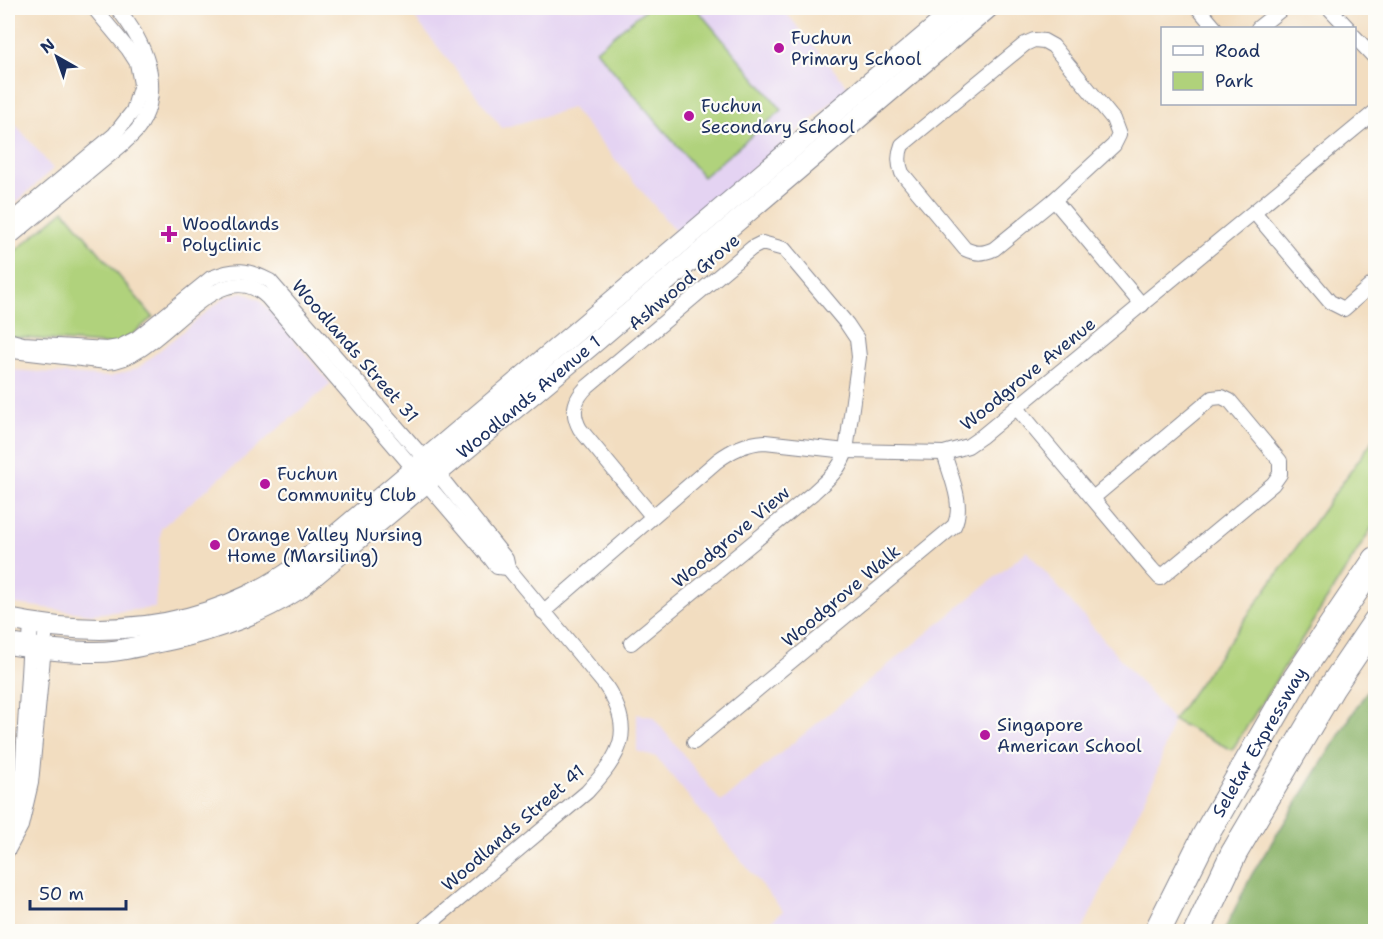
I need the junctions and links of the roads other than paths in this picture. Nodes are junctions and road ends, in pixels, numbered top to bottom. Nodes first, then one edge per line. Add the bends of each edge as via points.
1 (94, 8) edge
2 (117, 8) edge
3 (958, 8) edge
4 (988, 8) edge
5 (1198, 8) edge
6 (1284, 8) edge
7 (1329, 8) edge
8 (1214, 27) edge
9 (1259, 27) edge
10 (1347, 27) edge
11 (1356, 38) edge
12 (1376, 59) edge
13 (1376, 111) edge
14 (1054, 200) junction
15 (1254, 212) junction
16 (8, 224) edge
17 (8, 239) edge
18 (1376, 281) edge
19 (1142, 305) junction
20 (8, 340) edge
21 (8, 349) edge
22 (1017, 408) junction
23 (846, 451) junction
24 (944, 453) junction
25 (426, 472) junction
26 (1093, 498) junction
27 (652, 516) junction
28 (1376, 560) edge
29 (543, 612) junction
30 (8, 619) edge
31 (1376, 622) edge
32 (39, 625) junction
33 (631, 643) dead end
34 (8, 644) edge
35 (38, 648) junction
36 (694, 742) dead end
37 (8, 829) edge
38 (8, 850) edge
39 (420, 932) edge
40 (1157, 932) edge
41 (1197, 932) edge

1 - 16 street via 137,63 141,84 133,111 114,135
2 - 17 street via 142,44 151,75 152,92 140,128
3 - 25 main road, Woodlands Avenue 1
4 - 25 main road, Woodlands Avenue 1
5 - 8 street
6 - 9 street
7 - 10 street
11 - 12 street
13 - 15 street, Woodgrove Avenue
14 - 14 street via 994,249 974,253 965,249 902,173 898,164 902,145 1025,44 1044,40 1113,119 1119,135 1114,145
14 - 19 street
15 - 18 street via 1330,302 1344,309
15 - 19 street, Woodgrove Avenue
19 - 22 street, Woodgrove Avenue
20 - 25 street, Woodlands Street 31 via 23,344 119,347 211,278 246,271 277,288
21 - 25 street, Woodlands Street 31 via 107,362 122,360 216,291 244,284 267,297
22 - 24 street, Woodgrove Avenue via 968,446
22 - 26 street
23 - 24 street, Woodgrove Avenue
23 - 27 street, Woodgrove Avenue via 753,443 726,454
23 - 27 street, Ashwood Grove via 859,357 856,339 784,249 762,243 588,386 576,402 574,413 580,429
23 - 33 street, Woodgrove View via 828,480
24 - 36 street, Woodgrove Walk via 959,507 954,526
25 - 29 street, Woodlands Street 41 via 497,567 508,568
25 - 32 main road, Woodlands Avenue 1 via 284,576 223,607 182,621 142,628
25 - 35 main road, Woodlands Avenue 1 via 310,580 242,619 192,636 119,651
26 - 26 street via 1212,398 1230,401 1280,461 1280,474 1273,484 1160,578
27 - 29 street, Woodgrove Avenue
28 - 40 highway, Seletar Expressway via 1295,680 1205,836
29 - 39 street, Woodlands Street 41 via 614,698 623,728 616,753 587,792
30 - 32 main road, Woodlands Avenue 1
31 - 41 highway, Seletar Expressway via 1332,687 1234,853
32 - 35 street
34 - 35 main road, Woodlands Avenue 1
35 - 37 street via 22,776
35 - 38 street via 31,783 21,826

